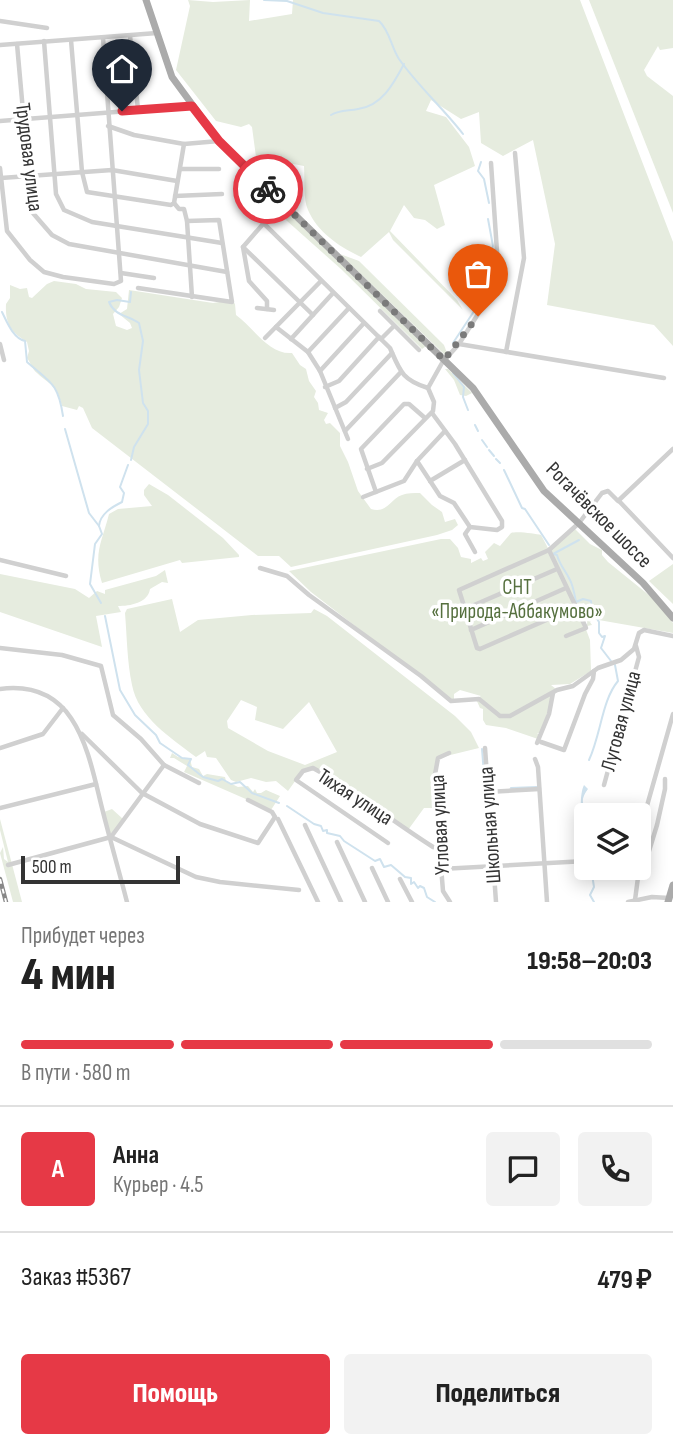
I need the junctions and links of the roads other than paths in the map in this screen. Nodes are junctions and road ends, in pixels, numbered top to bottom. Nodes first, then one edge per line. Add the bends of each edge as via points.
1 (146, 0) edge
2 (0, 21) edge
3 (47, 28) dead end
4 (157, 33) junction
5 (130, 36) junction
6 (103, 37) junction
7 (71, 40) junction
8 (44, 41) junction
9 (17, 44) junction
10 (0, 46) edge
11 (192, 106) junction
12 (138, 109) junction
13 (107, 112) junction
14 (77, 115) junction
15 (51, 118) junction
16 (23, 120) junction
17 (0, 121) edge
18 (108, 126) junction
19 (219, 141) junction
20 (184, 144) junction
21 (515, 153) dead end
22 (491, 163) dead end
23 (0, 168) edge
24 (181, 169) junction
25 (219, 169) dead end
26 (112, 170) junction
27 (82, 172) junction
28 (55, 174) junction
29 (27, 176) junction
30 (0, 178) edge
31 (257, 179) junction
32 (177, 181) junction
33 (222, 194) dead end
34 (175, 196) junction
35 (114, 197) junction
36 (173, 204) junction
37 (2, 216) edge
38 (187, 222) junction
39 (264, 224) junction
40 (116, 226) junction
41 (187, 237) junction
42 (222, 243) junction
43 (243, 247) junction
44 (119, 254) junction
45 (190, 266) junction
46 (228, 272) junction
47 (121, 273) junction
48 (154, 278) dead end
49 (321, 281) junction
50 (138, 288) dead end
51 (334, 293) junction
52 (192, 297) junction
53 (300, 302) junction
54 (257, 308) dead end
55 (349, 308) junction
56 (267, 309) junction
57 (274, 310) dead end
58 (380, 311) dead end
59 (313, 315) junction
60 (365, 323) junction
61 (394, 326) junction
62 (276, 327) junction
63 (265, 338) dead end
64 (380, 338) junction
65 (291, 339) junction
66 (0, 344) edge
67 (458, 344) junction
68 (419, 350) dead end
69 (308, 352) junction
70 (392, 352) junction
71 (506, 352) junction
72 (4, 360) dead end
73 (444, 360) junction
74 (320, 371) junction
75 (400, 373) junction
76 (664, 378) dead end
77 (326, 387) junction
78 (428, 388) junction
79 (335, 408) junction
80 (432, 413) junction
81 (425, 418) junction
82 (345, 431) junction
83 (445, 431) junction
84 (348, 439) dead end
85 (673, 449) edge
86 (464, 460) junction
87 (416, 461) junction
88 (368, 469) junction
89 (430, 481) junction
90 (376, 492) junction
91 (363, 497) dead end
92 (618, 500) junction
93 (579, 523) junction
94 (470, 527) junction
95 (549, 550) junction
96 (475, 552) dead end
97 (673, 558) edge
98 (0, 560) edge
99 (260, 568) dead end
100 (556, 569) junction
101 (66, 576) dead end
102 (643, 583) junction
103 (566, 588) junction
104 (576, 607) junction
105 (465, 610) junction
106 (673, 614) edge
107 (471, 630) junction
108 (566, 636) dead end
109 (673, 636) edge
110 (636, 646) junction
111 (0, 648) edge
112 (596, 670) junction
113 (0, 689) edge
114 (553, 692) junction
115 (63, 708) junction
116 (673, 713) edge
117 (82, 734) junction
118 (0, 748) edge
119 (485, 748) dead end
120 (449, 753) dead end
121 (535, 759) dead end
122 (164, 765) junction
123 (665, 779) dead end
124 (199, 783) dead end
125 (96, 784) junction
126 (604, 785) dead end
127 (539, 789) junction
128 (487, 792) junction
129 (142, 793) junction
130 (248, 800) dead end
131 (648, 803) edge
132 (0, 808) edge
133 (278, 819) dead end
134 (305, 825) dead end
135 (110, 837) junction
136 (337, 842) dead end
137 (388, 843) dead end
138 (439, 848) junction
139 (574, 861) edge
140 (545, 862) junction
141 (8, 865) dead end
142 (493, 865) junction
143 (372, 868) dead end
144 (441, 869) junction
145 (400, 879) dead end
146 (673, 885) edge
147 (299, 890) dead end
148 (655, 899) edge
149 (638, 900) edge
150 (669, 900) edge
151 (127, 902) edge
152 (318, 902) edge
153 (341, 902) edge
154 (365, 902) edge
155 (388, 902) edge
156 (412, 902) edge
157 (450, 902) edge
158 (496, 902) edge
159 (547, 902) edge
160 (628, 902) edge

1 - 4 main road, Рогачёвское шоссе
2 - 3 street
4 - 5 street
4 - 11 main road, Рогачёвское шоссе via 172,77
5 - 6 street
5 - 12 street
6 - 7 street
6 - 13 street
7 - 8 street
7 - 14 street
8 - 9 street
8 - 15 street
9 - 10 street
9 - 16 street, Трудовая улица
11 - 12 street
11 - 19 main road, Рогачёвское шоссе
12 - 13 street
13 - 14 street
13 - 18 street
14 - 15 street
14 - 27 street
15 - 16 street
15 - 28 street
16 - 17 street
16 - 29 street, Трудовая улица
18 - 20 street
18 - 26 street
19 - 20 street
19 - 31 main road, Рогачёвское шоссе
20 - 24 street
21 - 71 street via 524,258
22 - 67 street via 499,281
23 - 30 street
24 - 25 street
24 - 32 street
26 - 27 street
26 - 32 street
26 - 35 street
27 - 28 street
27 - 35 street via 87,192
28 - 29 street
28 - 40 street via 56,194 64,209 92,222
29 - 30 street
29 - 44 street, Трудовая улица via 32,212 52,235 69,244
30 - 37 street
31 - 39 street via 236,197
31 - 73 main road, Рогачёвское шоссе
32 - 34 street
33 - 34 street
34 - 36 street
35 - 36 street
35 - 40 street
36 - 38 street via 184,209
37 - 47 street via 7,231 44,272 114,284 121,281
38 - 41 street
38 - 42 street via 219,220
39 - 43 street
39 - 49 street
40 - 41 street
40 - 44 street
41 - 42 street
41 - 45 street
42 - 46 street
43 - 53 street
43 - 56 street via 249,281 267,300
44 - 45 street, Трудовая улица
44 - 47 street
45 - 46 street, Трудовая улица
45 - 52 street
46 - 52 street via 232,302
47 - 48 street
49 - 51 street
49 - 53 street
50 - 52 street
51 - 55 street
51 - 59 street
53 - 59 street
53 - 62 street
54 - 56 street
55 - 60 street
55 - 69 street
56 - 57 street
58 - 61 street
59 - 65 street
60 - 64 street
60 - 74 street
61 - 64 street
61 - 68 street
62 - 63 street
62 - 65 street
64 - 70 street
64 - 77 street via 339,380
65 - 69 street
66 - 72 street
67 - 71 street
67 - 73 street
69 - 74 street
70 - 75 street
70 - 79 street
71 - 76 street
73 - 78 street
73 - 93 main road, Рогачёвское шоссе via 480,395 536,482
74 - 77 street
75 - 78 street
75 - 82 street
77 - 79 street
78 - 80 street via 434,402
79 - 82 street
80 - 81 street
80 - 83 street
81 - 88 street via 382,463
81 - 88 street via 404,404 362,449
82 - 84 street
83 - 86 street
83 - 87 street
85 - 92 street
86 - 89 street
86 - 94 street via 503,524 497,530
87 - 89 street
87 - 90 street via 404,481
88 - 90 street
89 - 94 street via 440,496 454,503
90 - 91 street
92 - 93 street via 604,492
92 - 97 street
93 - 95 street
93 - 102 main road, Рогачёвское шоссе
94 - 96 street via 466,534
95 - 100 street
95 - 105 street via 459,590
98 - 101 street
99 - 114 street via 288,576 451,701 479,699 500,716 510,716
100 - 103 street
100 - 105 street
102 - 106 main road, Рогачёвское шоссе
102 - 106 main road
103 - 104 street
103 - 107 street
104 - 107 street via 480,649
104 - 108 street via 586,628
105 - 107 street
109 - 110 street via 644,630
110 - 112 street via 621,660
110 - 126 street, Луговая улица via 639,657
111 - 122 street via 62,655 101,666 113,715
112 - 114 street via 573,686
112 - 114 street via 564,750 539,742
113 - 115 street via 33,690
115 - 117 street
115 - 118 street via 43,734
116 - 131 street
117 - 125 street
117 - 129 street
119 - 128 street, Школьная улица
120 - 138 street, Угловая улица via 438,758 434,780
121 - 127 street
122 - 124 street
122 - 129 street
123 - 149 street via 657,825 639,870
125 - 132 street
125 - 135 street
127 - 128 street
127 - 140 street
128 - 142 street, Школьная улица
129 - 130 street via 200,824 258,843 275,817
129 - 135 street
133 - 152 street
134 - 153 street
135 - 141 street
135 - 147 street via 196,877
135 - 151 street
136 - 154 street
137 - 138 street, Тихая улица via 296,780 313,768
138 - 144 street, Угловая улица
139 - 140 street
140 - 142 street
140 - 159 street
142 - 144 street
142 - 158 street, Школьная улица
143 - 155 street
144 - 157 street, Угловая улица via 443,891
145 - 156 street
146 - 150 main road
148 - 149 street
148 - 150 street
149 - 160 street

